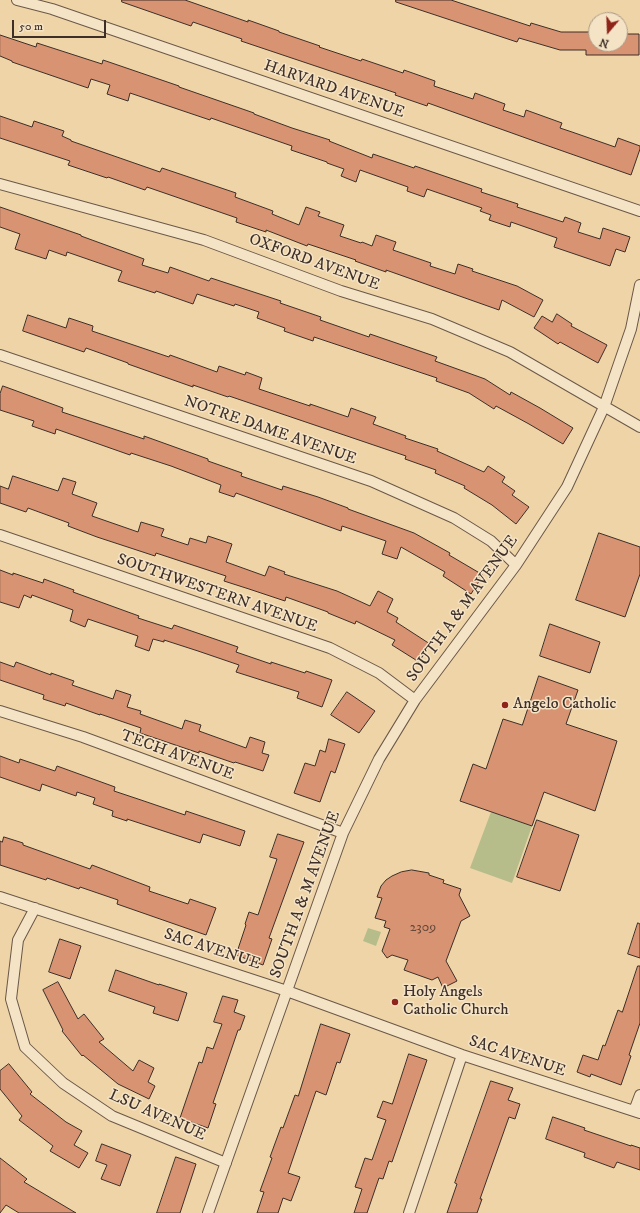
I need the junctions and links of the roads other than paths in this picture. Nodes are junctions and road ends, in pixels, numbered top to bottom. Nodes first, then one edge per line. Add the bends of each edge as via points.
1 (17, 0) edge
2 (0, 184) edge
3 (640, 210) edge
4 (640, 285) edge
5 (0, 355) edge
6 (604, 407) junction
7 (640, 427) edge
8 (0, 535) edge
9 (516, 565) junction
10 (415, 700) junction
11 (0, 711) edge
12 (343, 833) junction
13 (0, 897) edge
14 (34, 908) junction
15 (287, 991) junction
16 (462, 1055) junction
17 (640, 1095) edge
18 (637, 1112) edge
19 (226, 1163) junction
20 (208, 1213) edge
21 (409, 1213) edge

1 - 3 street, HARVARD AVENUE via 67,14
2 - 6 street, OXFORD AVENUE via 204,240 341,291 432,319 510,352
4 - 6 street, SOUTH A & M AVENUE via 631,329
5 - 9 street, NOTRE DAME AVENUE via 371,481 454,518 491,541
6 - 7 street, OXFORD AVENUE
6 - 9 street, SOUTH A & M AVENUE via 567,487
8 - 10 street, SOUTHWESTERN AVENUE via 330,648 379,673
9 - 10 street, SOUTH A & M AVENUE
10 - 12 street, SOUTH A & M AVENUE via 379,759
11 - 12 street, TECH AVENUE via 83,737
12 - 15 street, SOUTH A & M AVENUE
13 - 14 street, SAC AVENUE
14 - 15 street, SAC AVENUE
14 - 19 street, LSU AVENUE via 18,940 11,999 25,1047 63,1083 112,1116
15 - 16 street, SAC AVENUE
15 - 19 street, SOUTH A & M AVENUE
16 - 18 street, SAC AVENUE
16 - 21 street
17 - 18 street
19 - 20 street, SOUTH A & M AVENUE

